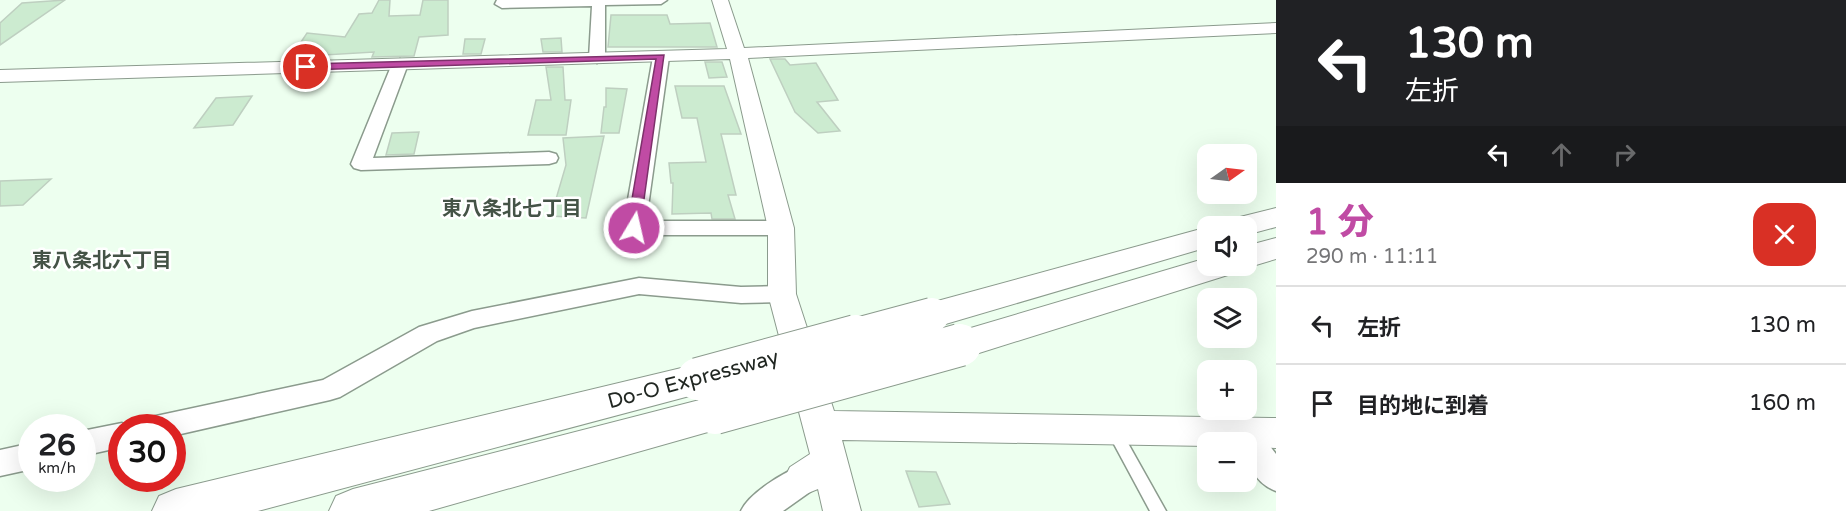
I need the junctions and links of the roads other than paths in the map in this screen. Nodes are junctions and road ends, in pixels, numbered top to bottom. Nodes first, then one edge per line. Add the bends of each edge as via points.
1 (503, 0) edge
2 (661, 0) edge
3 (720, 0) edge
4 (599, 1) edge
5 (1276, 28) edge
6 (737, 52) junction
7 (661, 57) junction
8 (597, 58) junction
9 (400, 64) junction
10 (0, 76) edge
11 (549, 158) dead end
12 (1276, 217) edge
13 (1257, 222) edge
14 (781, 228) junction
15 (1197, 240) edge
16 (1276, 248) edge
17 (1257, 254) edge
18 (1197, 273) edge
19 (782, 294) junction
20 (707, 396) junction
21 (186, 421) edge
22 (821, 425) junction
23 (1113, 430) junction
24 (1242, 432) edge
25 (1257, 432) edge
26 (1276, 433) edge
27 (1257, 452) edge
28 (18, 459) edge
29 (0, 463) edge
30 (817, 470) junction
31 (1276, 477) edge
32 (176, 511) edge
33 (353, 511) edge
34 (757, 511) edge
35 (842, 511) edge
36 (1158, 511) edge

1 - 4 street via 502,4
2 - 4 street
3 - 6 street
4 - 8 street
5 - 6 street
6 - 7 street
6 - 14 street
7 - 8 street
7 - 14 street via 634,228
8 - 9 street
9 - 10 street
9 - 11 street via 361,164
12 - 13 highway
14 - 19 street
15 - 20 highway, Do-O Expressway, bridge via 933,315
16 - 17 highway
18 - 20 highway, Do-O Expressway, bridge via 960,345
19 - 21 street via 741,296 639,286 472,320 428,334 330,388
19 - 22 street
20 - 32 highway, Do-O Expressway
20 - 33 highway, Do-O Expressway
22 - 23 street
22 - 30 street
23 - 24 street
23 - 36 lane
25 - 26 street
27 - 31 street
28 - 29 street
30 - 34 street
30 - 35 street

